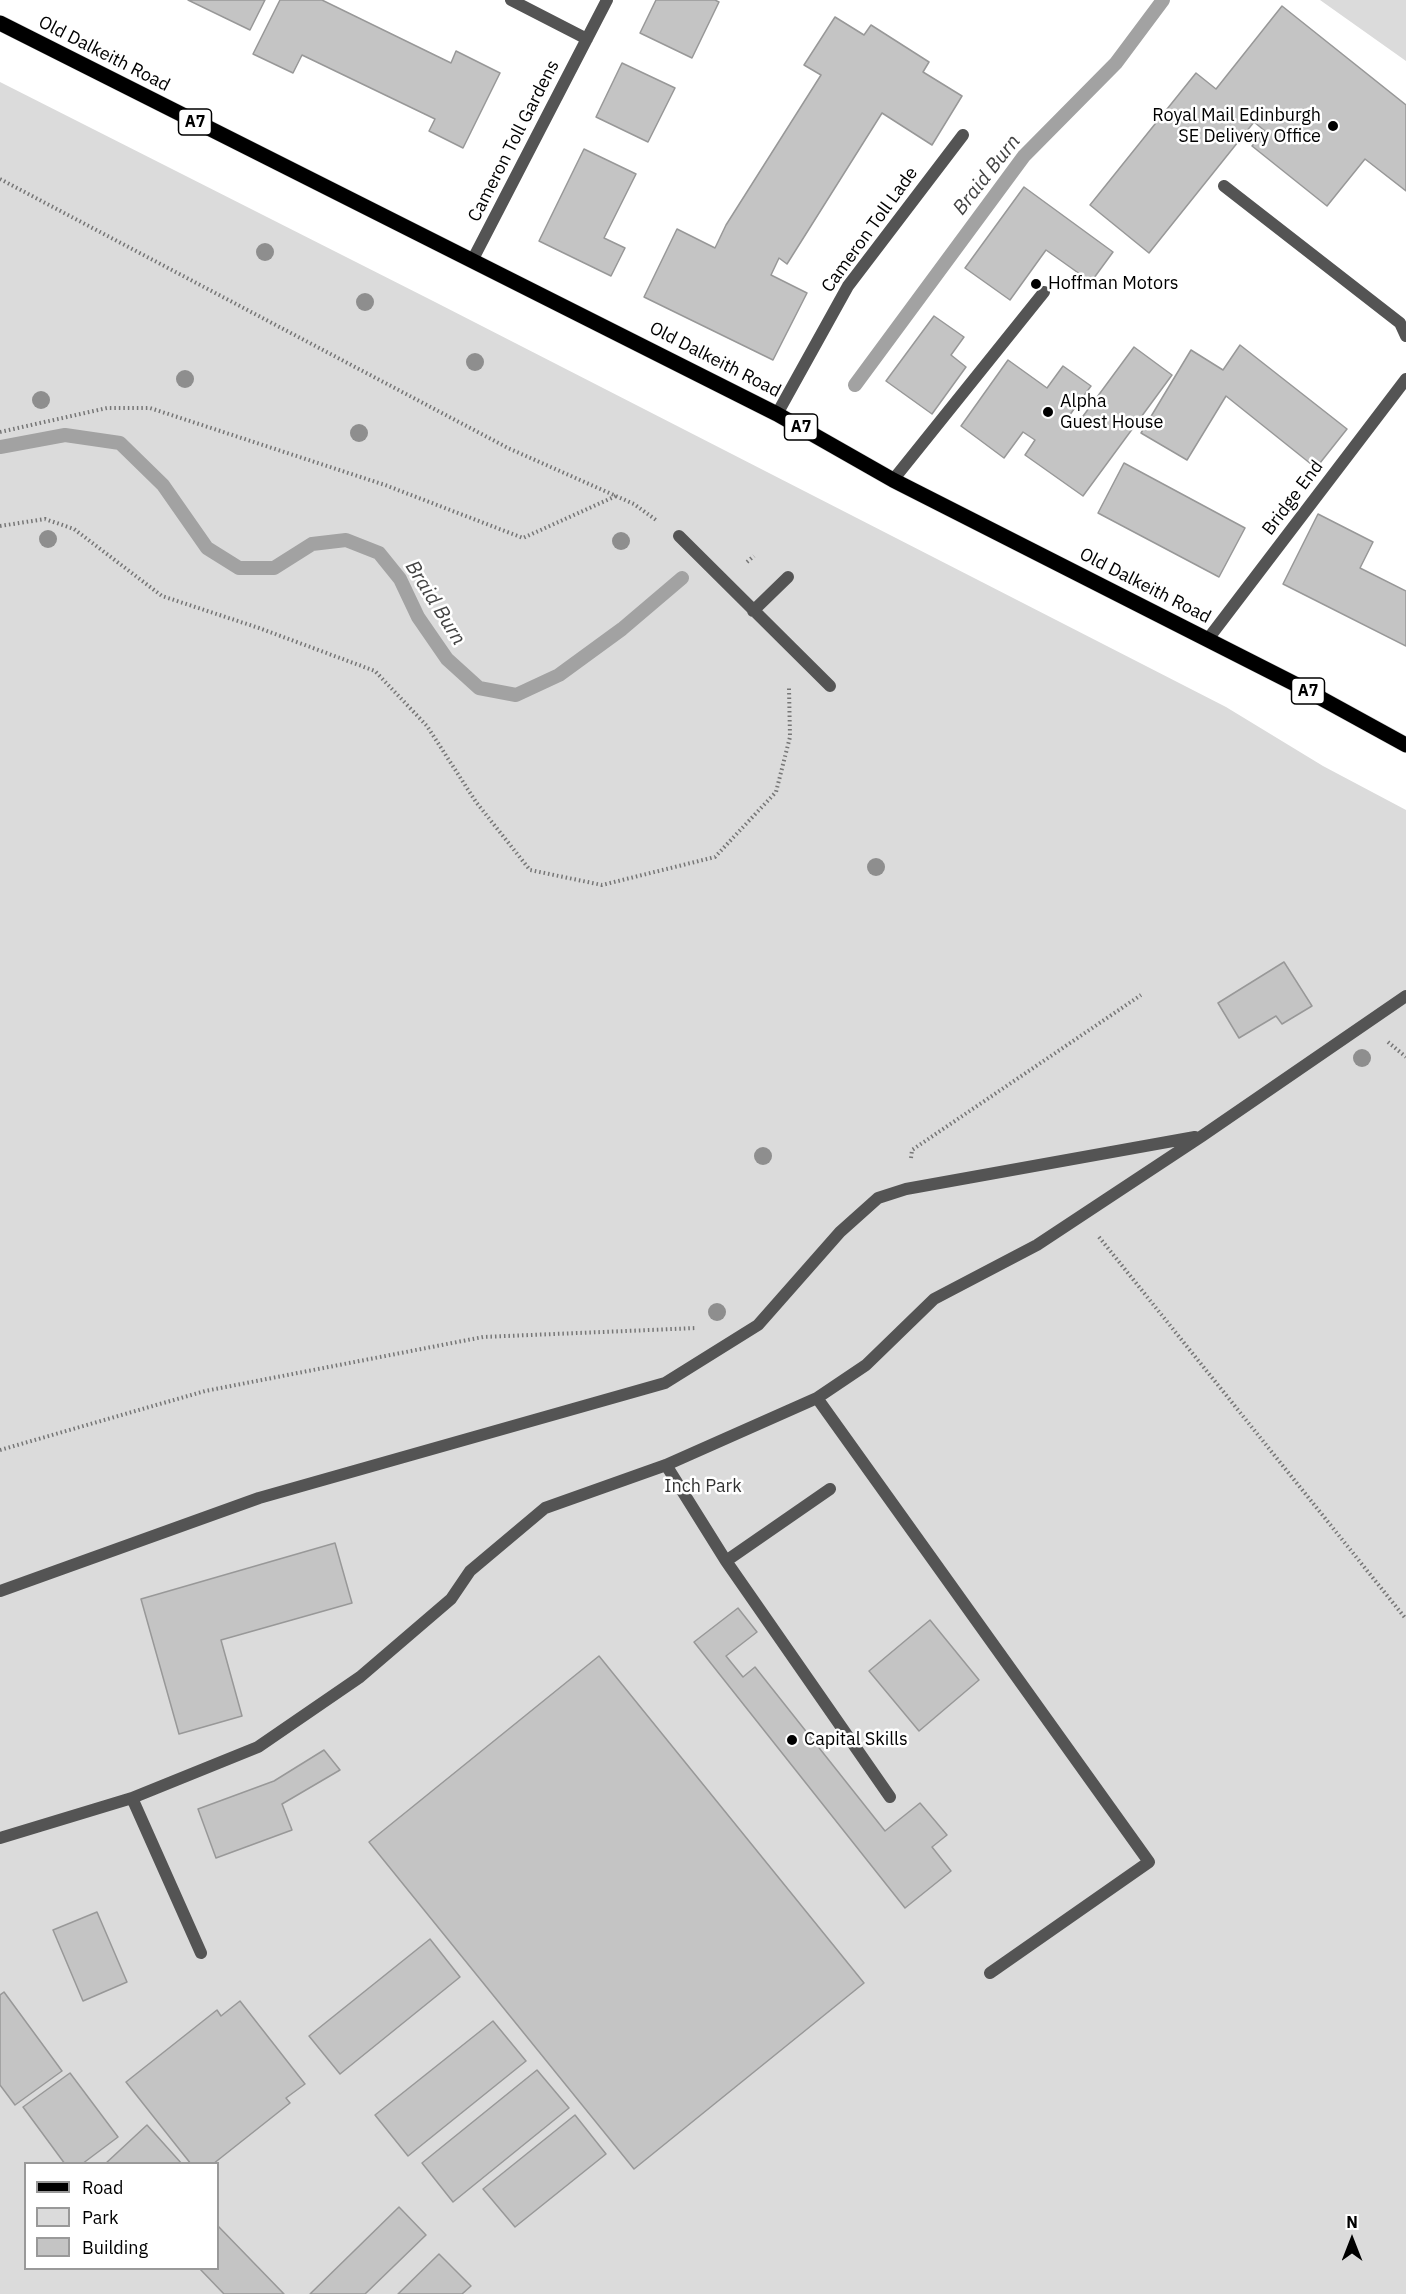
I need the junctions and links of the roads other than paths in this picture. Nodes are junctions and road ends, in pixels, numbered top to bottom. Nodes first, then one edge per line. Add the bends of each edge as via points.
1 (511, 0) edge
2 (607, 0) edge
3 (0, 23) edge
4 (587, 39) junction
5 (963, 135) dead end
6 (1224, 186) dead end
7 (473, 259) junction
8 (1044, 292) dead end
9 (1406, 336) edge
10 (1406, 379) edge
11 (777, 414) junction
12 (893, 480) junction
13 (679, 536) road end
14 (788, 577) dead end
15 (753, 611) junction
16 (1208, 639) junction
17 (830, 686) dead end
18 (1406, 745) edge
19 (1406, 996) edge
20 (1202, 1136) junction
21 (817, 1398) junction
22 (666, 1465) junction
23 (830, 1489) dead end
24 (726, 1561) junction
25 (0, 1591) edge
26 (890, 1797) dead end
27 (132, 1798) junction
28 (0, 1838) edge
29 (201, 1953) dead end
30 (990, 1973) dead end

1 - 4 street
2 - 4 street, Cameron Toll Gardens
3 - 7 main road, Old Dalkeith Road / A7
4 - 7 street, Cameron Toll Gardens
5 - 11 street, Cameron Toll Lade via 848,286
6 - 9 street via 1400,323
7 - 11 main road, Old Dalkeith Road / A7
8 - 12 street
10 - 16 street, Bridge End
11 - 12 main road, Old Dalkeith Road / A7
12 - 16 main road, Old Dalkeith Road / A7
13 - 15 street
14 - 15 street
15 - 17 street
16 - 18 main road, Old Dalkeith Road / A7
19 - 20 street
20 - 21 street via 1037,1245 934,1299 866,1365
20 - 25 street via 906,1189 878,1198 840,1232 758,1325 665,1383 259,1498
21 - 22 street
21 - 30 street via 1149,1862
22 - 24 street
22 - 27 street via 545,1508 470,1571 451,1599 360,1677 258,1747
23 - 24 street
24 - 26 street
27 - 28 street
27 - 29 street

